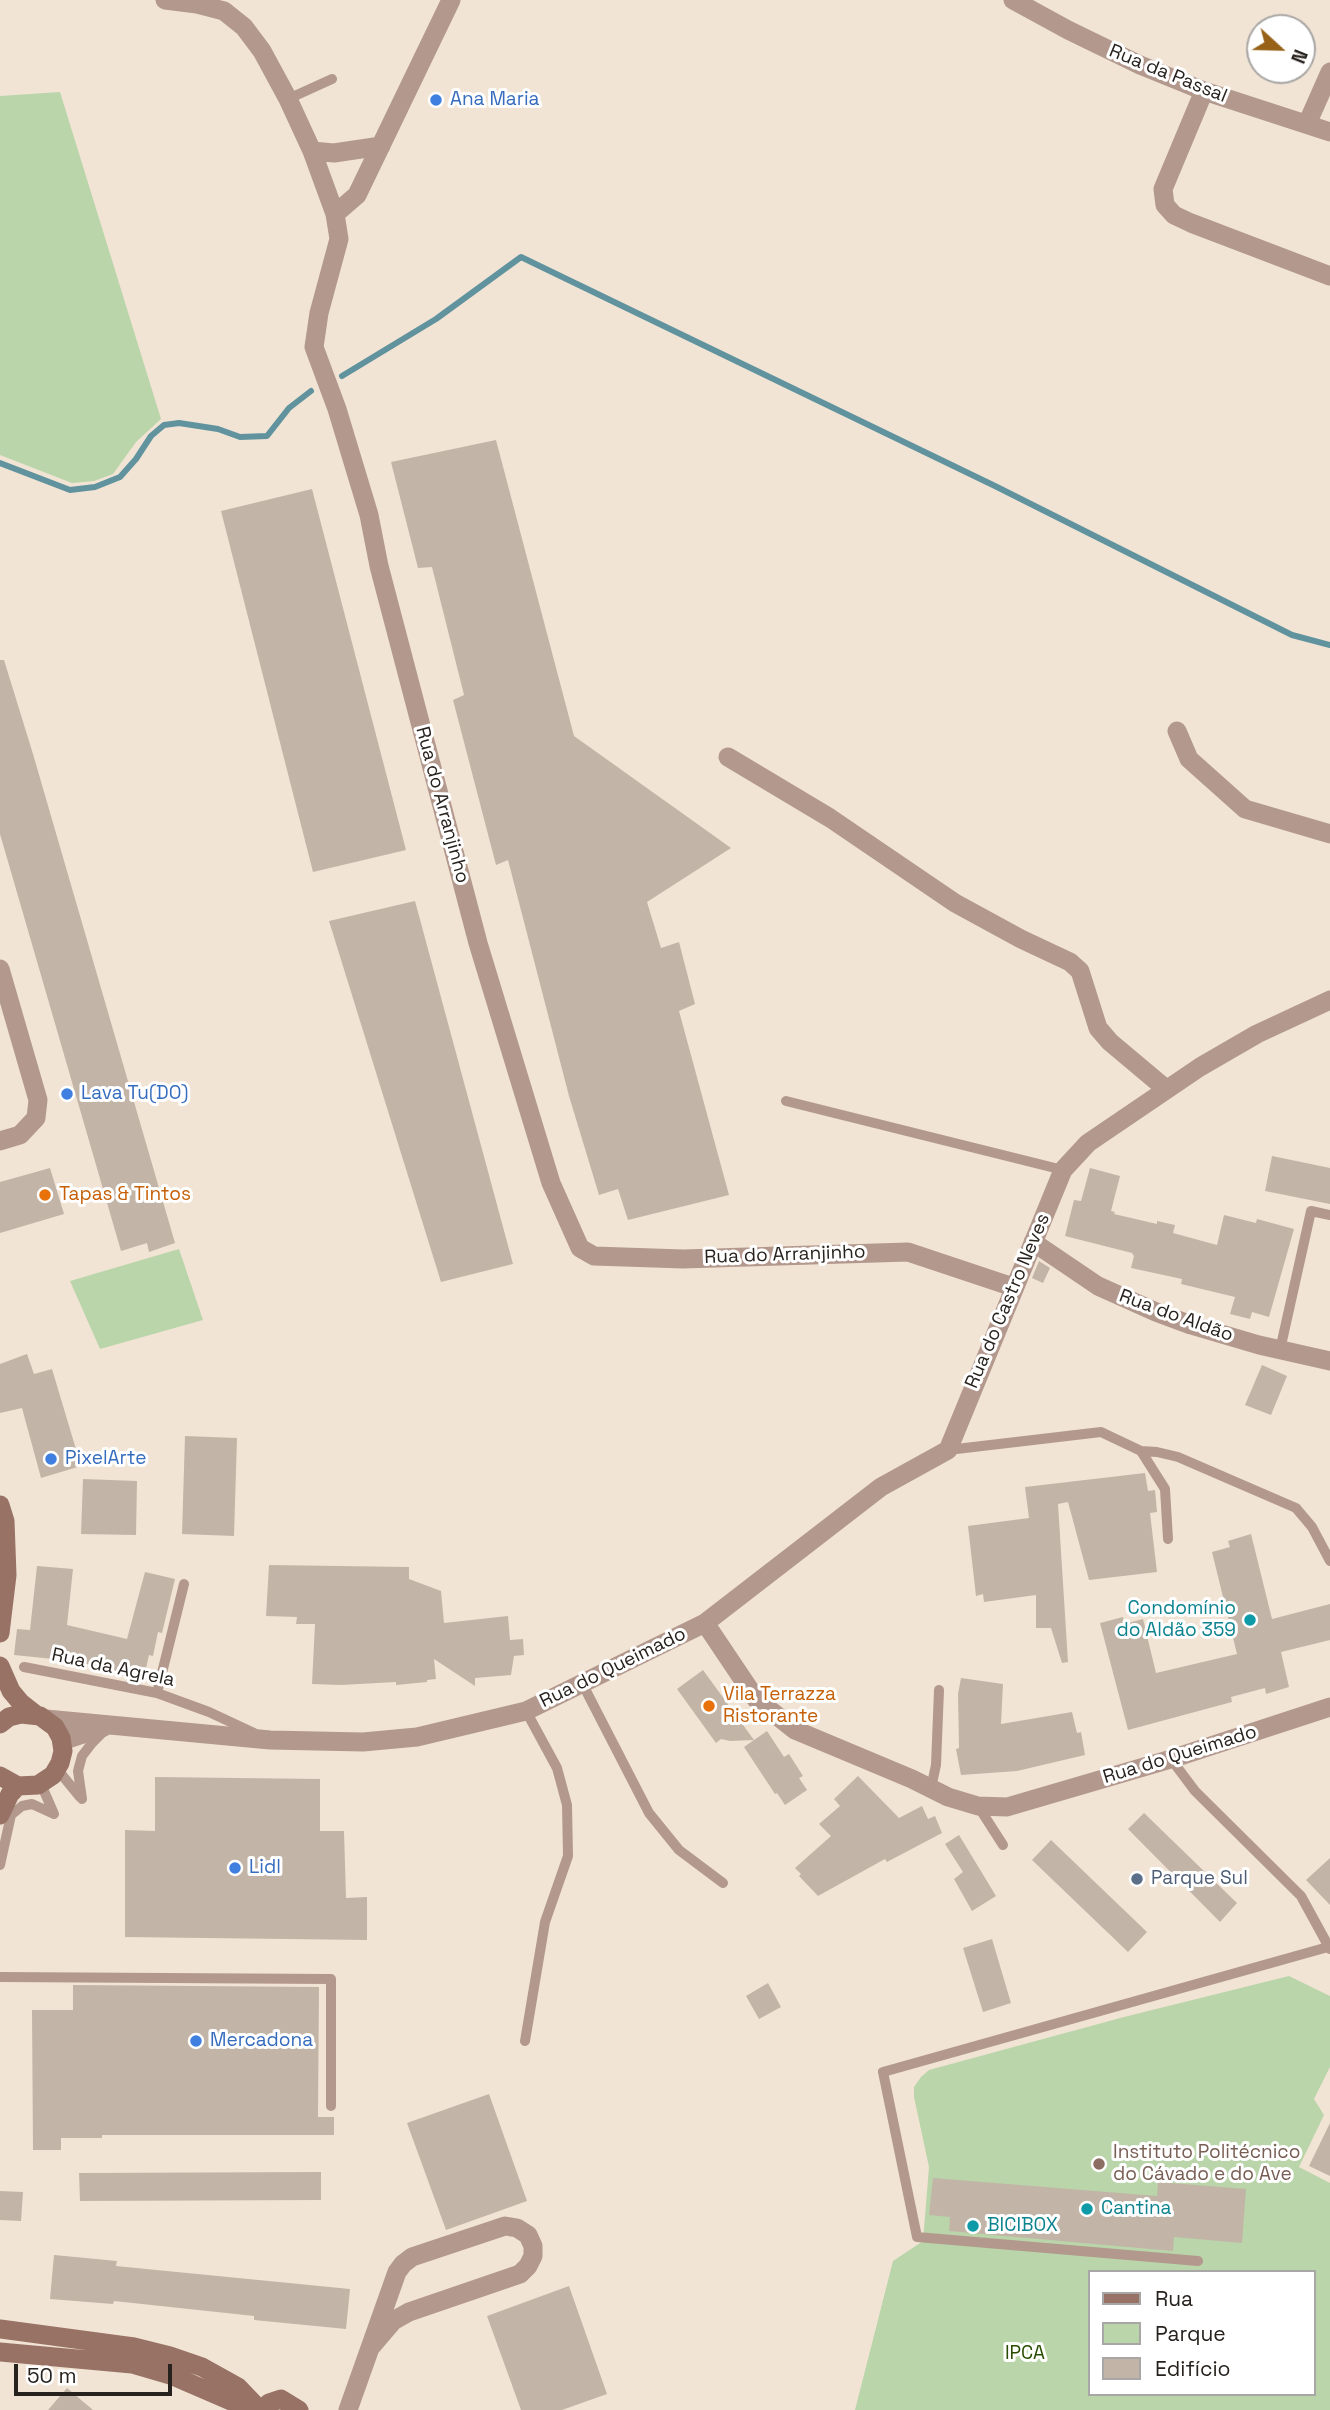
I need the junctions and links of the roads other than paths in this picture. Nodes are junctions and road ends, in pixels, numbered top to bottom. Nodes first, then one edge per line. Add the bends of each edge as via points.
1 (165, 0) edge
2 (451, 0) edge
3 (1013, 0) edge
4 (1330, 72) edge
5 (332, 79) dead end
6 (1204, 91) junction
7 (288, 99) junction
8 (1307, 124) junction
9 (1330, 132) edge
10 (381, 146) junction
11 (312, 151) junction
12 (335, 214) junction
13 (1330, 276) edge
14 (1177, 731) dead end
15 (728, 757) dead end
16 (1330, 834) edge
17 (0, 969) edge
18 (1330, 1000) edge
19 (1166, 1090) junction
20 (786, 1101) dead end
21 (0, 1141) edge
22 (1063, 1170) junction
23 (1330, 1215) edge
24 (1033, 1242) junction
25 (1013, 1287) junction
26 (1280, 1350) junction
27 (1330, 1361) edge
28 (948, 1450) junction
29 (1141, 1451) junction
30 (0, 1505) edge
31 (1168, 1539) dead end
32 (1330, 1561) edge
33 (184, 1584) dead end
34 (705, 1623) junction
35 (0, 1633) edge
36 (0, 1666) edge
37 (24, 1667) dead end
38 (582, 1684) junction
39 (939, 1690) dead end
40 (157, 1693) junction
41 (1330, 1707) edge
42 (526, 1710) junction
43 (41, 1717) junction
44 (0, 1724) edge
45 (112, 1725) junction
46 (270, 1740) junction
47 (62, 1741) junction
48 (1171, 1759) junction
49 (57, 1769) junction
50 (0, 1776) edge
51 (41, 1784) junction
52 (18, 1786) junction
53 (931, 1788) junction
54 (978, 1806) junction
55 (0, 1815) edge
56 (1003, 1844) dead end
57 (0, 1865) edge
58 (723, 1883) dead end
59 (1329, 1948) edge
60 (0, 1976) edge
61 (525, 2041) dead end
62 (331, 2106) dead end
63 (1198, 2261) dead end
64 (0, 2329) edge
65 (370, 2348) junction
66 (0, 2352) edge
67 (260, 2410) edge
68 (299, 2410) edge
69 (348, 2410) edge

1 - 7 street, Rua do Arranjinho via 224,11 244,27
2 - 10 street
3 - 6 street, Rua da Passal via 1140,65
4 - 8 street
5 - 7 lane
6 - 8 street, Rua da Passal
6 - 13 street via 1163,189 1165,205 1191,223
7 - 11 street, Rua do Arranjinho
8 - 9 street, Rua da Passal
10 - 11 street via 334,153
10 - 12 street via 357,195
11 - 12 street, Rua do Arranjinho
12 - 25 street, Rua do Arranjinho via 339,239 314,347 369,515 478,943 551,1183 580,1248 594,1256 683,1259 908,1252
14 - 16 street via 1189,759 1245,809
15 - 19 street via 830,818 955,903 1070,962 1080,971 1098,1028
17 - 21 street via 38,1100 36,1118 20,1135
18 - 19 street, Rua do Castro Neves via 1258,1034
19 - 22 street, Rua do Castro Neves via 1088,1143
20 - 22 lane
22 - 24 street, Rua do Castro Neves
23 - 26 lane via 1311,1211
24 - 25 street, Rua do Castro Neves
24 - 26 street, Rua do Aldão via 1098,1286 1156,1312
25 - 28 street, Rua do Castro Neves
26 - 27 street, Rua do Aldão
28 - 29 lane via 1101,1432
28 - 34 street via 881,1488
29 - 31 lane via 1165,1489
29 - 32 lane via 1178,1457 1296,1508
30 - 35 main road via 7,1575
33 - 40 lane
34 - 38 street, Rua do Queimado
34 - 53 street, Rua do Queimado via 756,1699 795,1730
36 - 43 main road via 11,1691
37 - 40 lane, Rua da Agrela
38 - 42 street, Rua do Queimado
38 - 58 lane via 649,1813 678,1850
39 - 53 lane
40 - 46 lane, Rua da Agrela
41 - 48 street, Rua do Queimado
42 - 46 street, Rua do Queimado via 417,1737 363,1742
42 - 61 lane via 557,1768 567,1805 568,1856 545,1922
43 - 44 main road via 15,1715
43 - 45 street, Rua do Queimado
43 - 47 main road via 55,1727
45 - 46 street, Rua do Queimado
45 - 47 street, Rua do Queimado
45 - 49 lane via 82,1756 78,1771 82,1799
47 - 49 main road
48 - 54 street, Rua do Queimado via 1007,1807
48 - 59 lane via 1298,1900
49 - 51 main road
50 - 52 main road
51 - 52 main road
51 - 57 lane via 54,1814 32,1804 11,1815
52 - 55 main road
53 - 54 street, Rua do Queimado
54 - 56 lane
59 - 63 lane via 883,2072 917,2237
60 - 62 lane via 331,1979
64 - 67 main road via 170,2356 239,2387
65 - 65 street via 393,2321 409,2312 520,2274 533,2256 528,2235 505,2226 412,2257 397,2272
65 - 69 street
66 - 67 main road via 132,2364
67 - 68 main road via 281,2399

